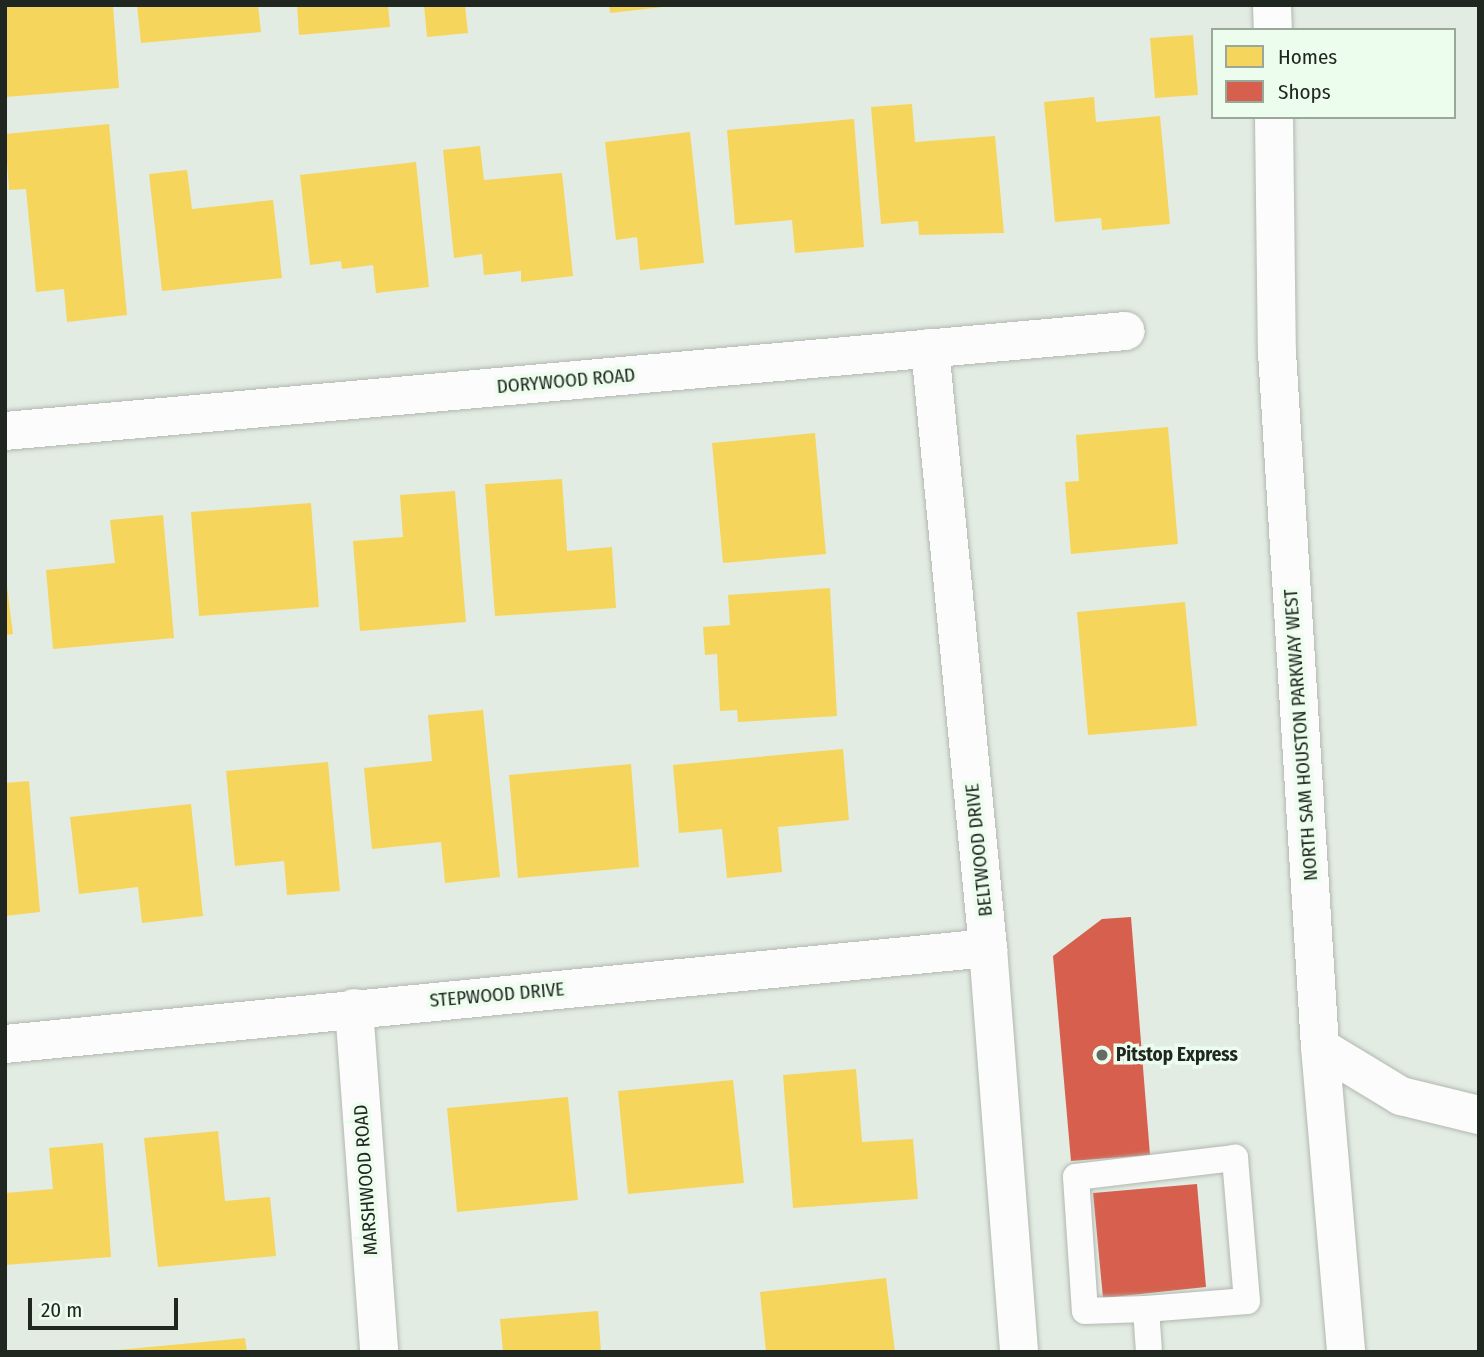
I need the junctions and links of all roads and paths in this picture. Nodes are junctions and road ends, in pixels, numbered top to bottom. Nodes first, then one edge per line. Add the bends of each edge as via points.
1 (1272, 5) edge
2 (1273, 28) edge
3 (1274, 119) edge
4 (1126, 331) dead end
5 (930, 348) junction
6 (5, 431) edge
7 (988, 948) junction
8 (354, 1008) junction
9 (5, 1044) edge
10 (1320, 1047) junction
11 (1479, 1115) edge
12 (1146, 1308) junction
13 (379, 1352) edge
14 (1019, 1352) edge
15 (1149, 1352) edge
16 (1346, 1352) edge

1 - 2 street
3 - 10 street, NORTH SAM HOUSTON PARKWAY WEST via 1277,352
4 - 5 street, DORYWOOD ROAD
5 - 6 street, DORYWOOD ROAD
5 - 7 street, BELTWOOD DRIVE
7 - 8 street, STEPWOOD DRIVE
7 - 14 street, BELTWOOD DRIVE
8 - 9 street, STEPWOOD DRIVE
8 - 13 street, MARSHWOOD ROAD
10 - 11 street via 1401,1096
10 - 16 street, NORTH SAM HOUSTON PARKWAY WEST
12 - 12 lane via 1247,1301 1235,1158 1076,1177 1085,1311
12 - 15 lane

